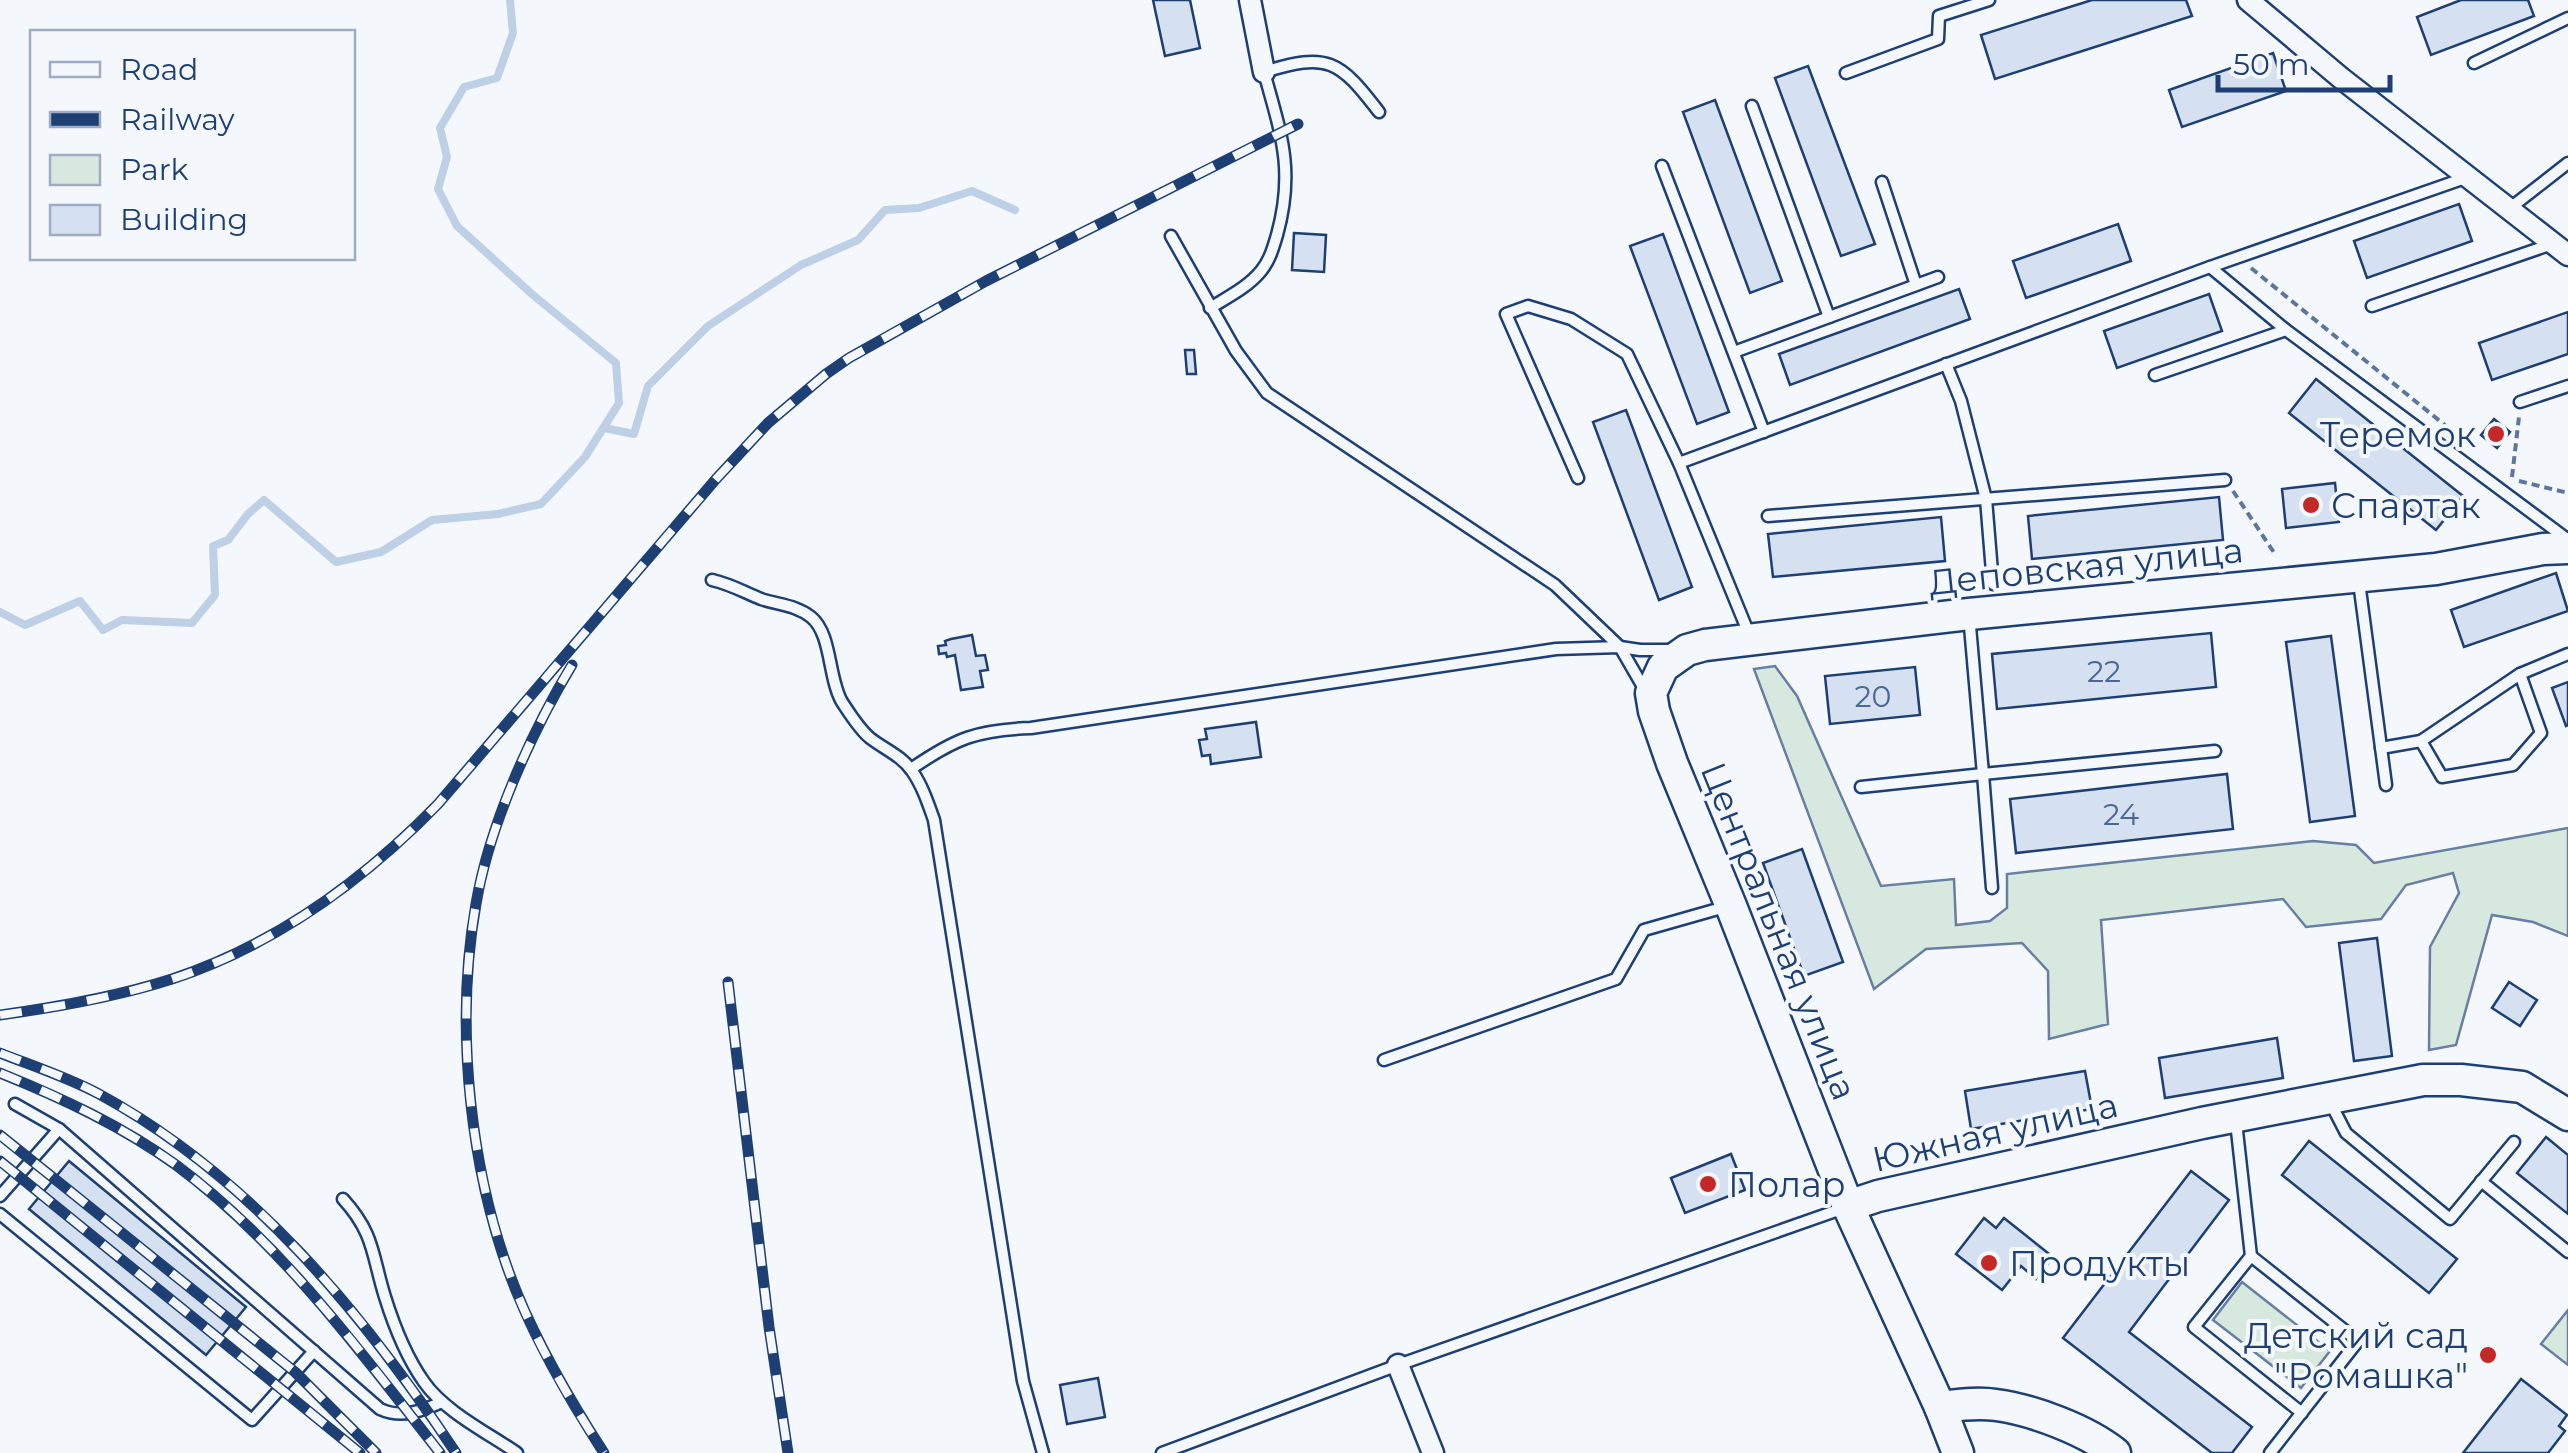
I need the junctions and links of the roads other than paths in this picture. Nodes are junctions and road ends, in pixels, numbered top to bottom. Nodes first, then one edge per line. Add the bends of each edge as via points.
1 (1250, 0) edge
2 (1989, 0) edge
3 (2248, 0) edge
4 (2568, 18) edge
5 (2474, 62) dead end
6 (1264, 72) junction
7 (1846, 73) dead end
8 (1752, 106) dead end
9 (1379, 112) dead end
10 (2568, 164) edge
11 (1662, 166) dead end
12 (2468, 177) junction
13 (1882, 182) dead end
14 (2509, 209) junction
15 (1171, 236) dead end
16 (2560, 250) edge
17 (2210, 267) junction
18 (1938, 277) dead end
19 (1916, 286) junction
20 (2372, 306) dead end
21 (1210, 308) junction
22 (1829, 317) junction
23 (2286, 330) junction
24 (1734, 352) junction
25 (1946, 364) junction
26 (2155, 374) dead end
27 (2568, 386) edge
28 (2520, 402) road end
29 (1764, 432) junction
30 (1679, 463) junction
31 (1578, 478) dead end
32 (2225, 480) road end
33 (1986, 500) junction
34 (1768, 516) dead end
35 (2568, 540) edge
36 (2568, 548) edge
37 (2358, 576) junction
38 (712, 580) dead end
39 (1993, 584) dead end
40 (1969, 614) junction
41 (1751, 640) junction
42 (1620, 646) junction
43 (1687, 650) junction
44 (2568, 654) edge
45 (2520, 674) junction
46 (1654, 711) junction
47 (2421, 741) junction
48 (2382, 748) junction
49 (2215, 751) dead end
50 (911, 768) junction
51 (1983, 774) junction
52 (2386, 785) dead end
53 (1861, 787) dead end
54 (1992, 888) dead end
55 (1731, 906) junction
56 (1384, 1060) dead end
57 (2327, 1097) junction
58 (15, 1104) dead end
59 (2568, 1115) edge
60 (2235, 1116) junction
61 (59, 1129) junction
62 (2514, 1142) dead end
63 (2481, 1182) junction
64 (0, 1196) edge
65 (342, 1200) dead end
66 (1848, 1206) junction
67 (0, 1214) edge
68 (2568, 1252) edge
69 (2250, 1256) junction
70 (314, 1351) junction
71 (1398, 1365) junction
72 (442, 1402) junction
73 (1940, 1406) junction
74 (2302, 1413) junction
75 (516, 1453) edge
76 (1043, 1453) edge
77 (1162, 1453) edge
78 (1433, 1453) edge
79 (1958, 1453) edge
80 (2115, 1453) edge
81 (2270, 1453) edge

1 - 6 street
2 - 7 lane via 1938,16 1938,39
3 - 12 street
4 - 5 lane
6 - 9 lane via 1307,62 1334,65
6 - 21 lane via 1282,132 1280,224 1259,274
8 - 22 lane
10 - 14 lane
11 - 24 lane
12 - 14 street
12 - 17 lane
13 - 19 lane
14 - 16 street
15 - 21 lane
16 - 20 lane
17 - 23 lane
17 - 25 lane
18 - 19 lane
19 - 22 lane
21 - 42 lane via 1266,393 1555,585
22 - 24 lane
23 - 26 lane
23 - 35 lane
24 - 29 lane
25 - 29 lane
25 - 33 lane
27 - 28 lane
29 - 30 lane
30 - 31 lane via 1628,354 1572,319 1528,306 1506,314
30 - 41 lane
32 - 33 lane
33 - 34 lane
33 - 39 lane
36 - 37 street, Деповская улица
37 - 40 street, Деповская улица
37 - 48 lane
38 - 50 lane via 813,618 840,698 869,737
40 - 41 street, Деповская улица
40 - 51 lane
41 - 43 street, Деповская улица
42 - 43 lane
42 - 46 lane
42 - 50 lane via 1556,649 986,730
43 - 46 street via 1656,678
44 - 45 lane
45 - 47 lane
45 - 47 lane via 2541,733 2513,765 2442,777
46 - 55 street, Центральная улица
47 - 48 lane
48 - 52 lane
49 - 51 lane
50 - 76 lane via 934,820 1023,1381
51 - 53 lane
51 - 54 lane
55 - 56 lane via 1644,930 1616,979
55 - 66 street, Центральная улица
57 - 59 street, Южная улица via 2461,1080 2522,1086
57 - 60 street, Южная улица
57 - 63 lane via 2346,1133 2450,1219
58 - 61 lane
60 - 66 street, Южная улица
60 - 69 lane
61 - 64 lane
61 - 70 lane
62 - 63 lane
63 - 68 lane
65 - 72 lane via 370,1237 385,1296 423,1381
66 - 71 lane, Южная улица
66 - 73 street, Центральная улица
67 - 70 lane via 252,1420
69 - 74 lane via 2358,1342
69 - 74 lane via 2194,1328
70 - 72 lane via 389,1413
71 - 77 lane, Южная улица
71 - 78 street
72 - 75 lane
73 - 79 street, Центральная улица
73 - 80 street via 2016,1409
74 - 81 lane

